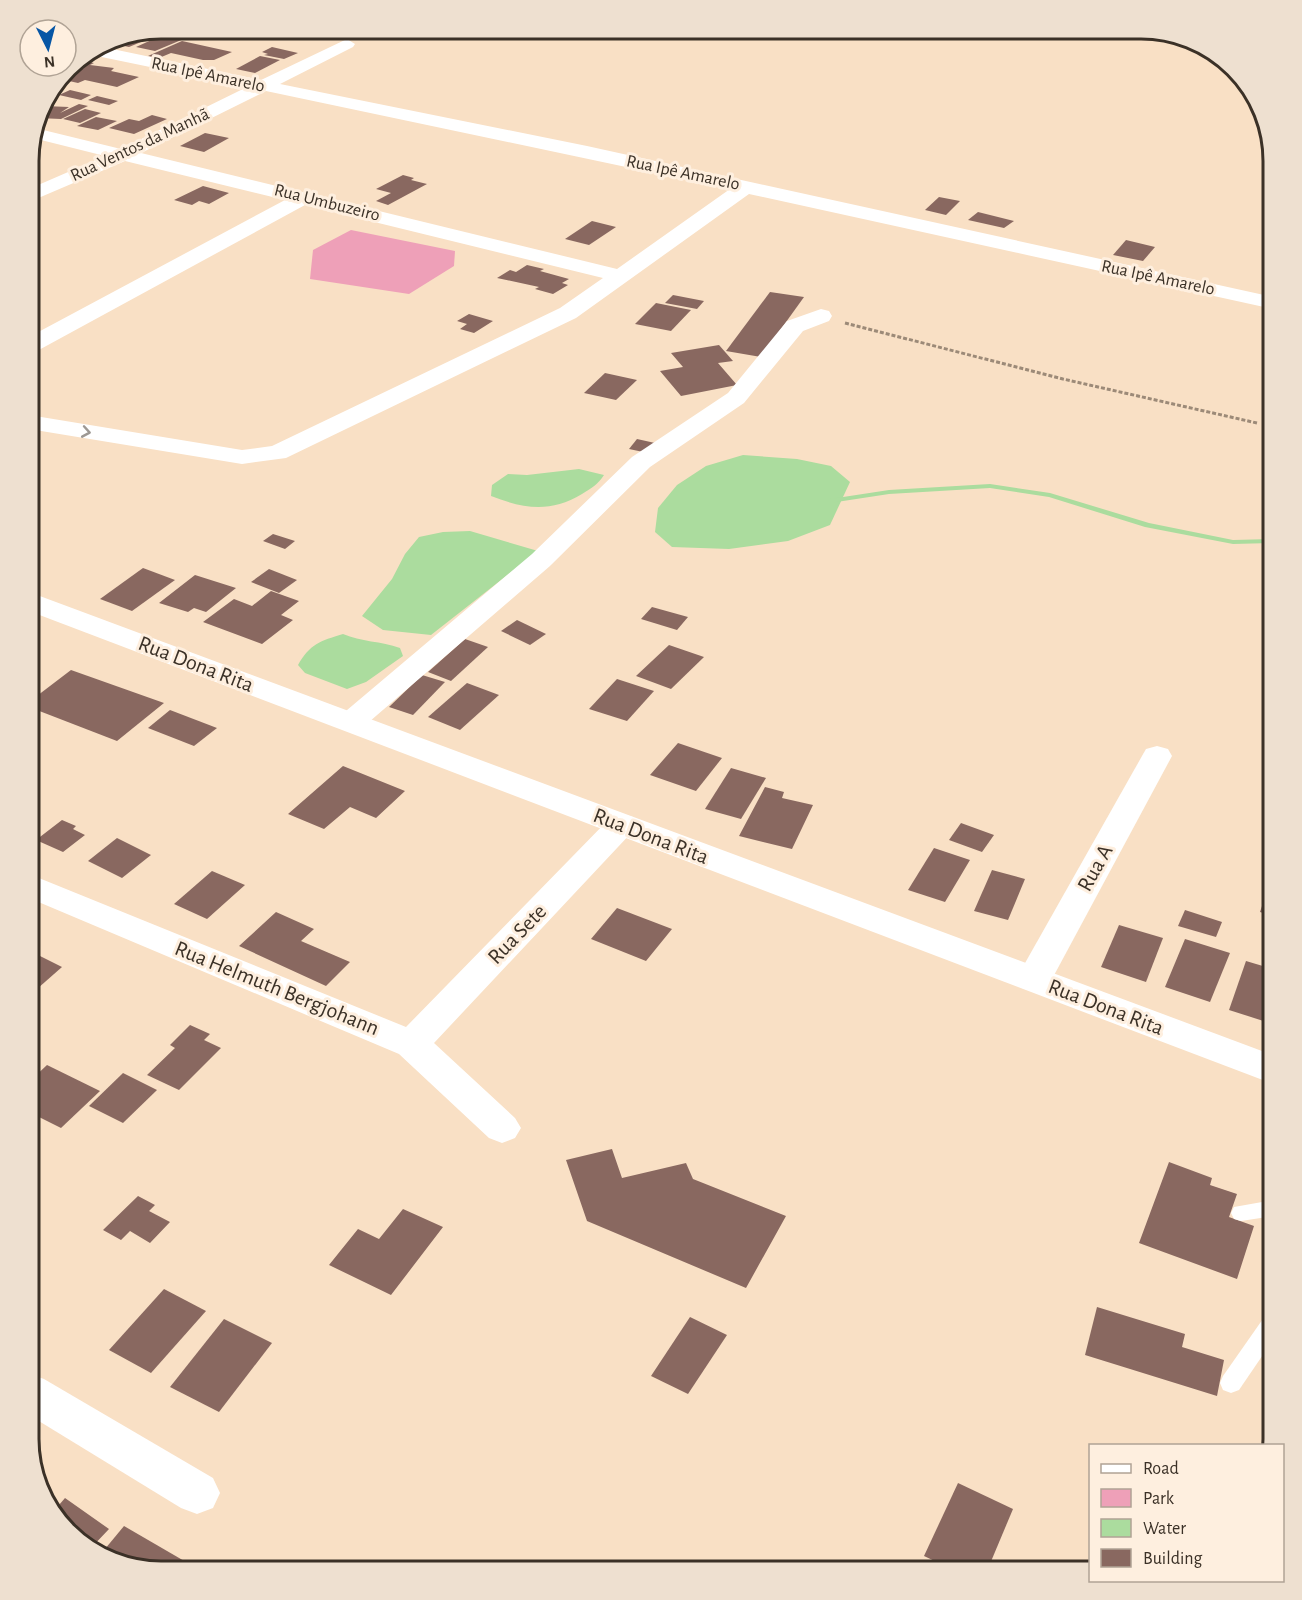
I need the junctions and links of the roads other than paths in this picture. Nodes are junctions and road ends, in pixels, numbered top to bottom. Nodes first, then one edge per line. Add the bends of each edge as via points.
1 (347, 44) dead end
2 (105, 53) edge
3 (261, 86) junction
4 (42, 135) edge
5 (125, 154) junction
6 (746, 187) junction
7 (39, 192) edge
8 (304, 198) junction
9 (620, 276) junction
10 (1263, 301) edge
11 (822, 316) road end
12 (39, 341) edge
13 (39, 404) edge
14 (39, 424) edge
15 (168, 425) junction
16 (146, 442) junction
17 (278, 453) junction
18 (39, 605) edge
19 (351, 722) junction
20 (1157, 756) dead end
21 (622, 824) junction
22 (39, 889) edge
23 (1034, 979) junction
24 (412, 1044) junction
25 (1263, 1066) edge
26 (502, 1128) dead end
27 (1263, 1210) edge
28 (1241, 1213) dead end
29 (1263, 1338) edge
30 (1231, 1383) dead end
31 (39, 1400) edge
32 (197, 1493) dead end

1 - 3 street, Rua Ventos da Manhã
2 - 3 street, Rua Ipê Amarelo
3 - 5 street, Rua Ventos da Manhã
3 - 6 street, Rua Ipê Amarelo
4 - 5 street, Rua Umbuzeiro
5 - 7 street, Rua Ventos da Manhã
5 - 8 street, Rua Umbuzeiro
6 - 9 street
6 - 10 street, Rua Ipê Amarelo
8 - 9 street, Rua Umbuzeiro
8 - 12 street
9 - 17 street via 568,313
11 - 19 street via 795,326 736,398 641,462 541,560
13 - 15 street
14 -> 16 street
15 - 16 street
15 - 17 street via 266,441
16 - 17 street via 242,457
18 - 19 main road, Rua Dona Rita
19 - 21 main road, Rua Dona Rita
20 - 23 street, Rua A
21 - 23 main road, Rua Dona Rita
21 - 24 street, Rua Sete
22 - 24 street, Rua Helmuth Bergjohann
23 - 25 main road, Rua Dona Rita
24 - 26 street, Rua Helmuth Bergjohann
27 - 28 lane
29 - 30 lane
31 - 32 street

